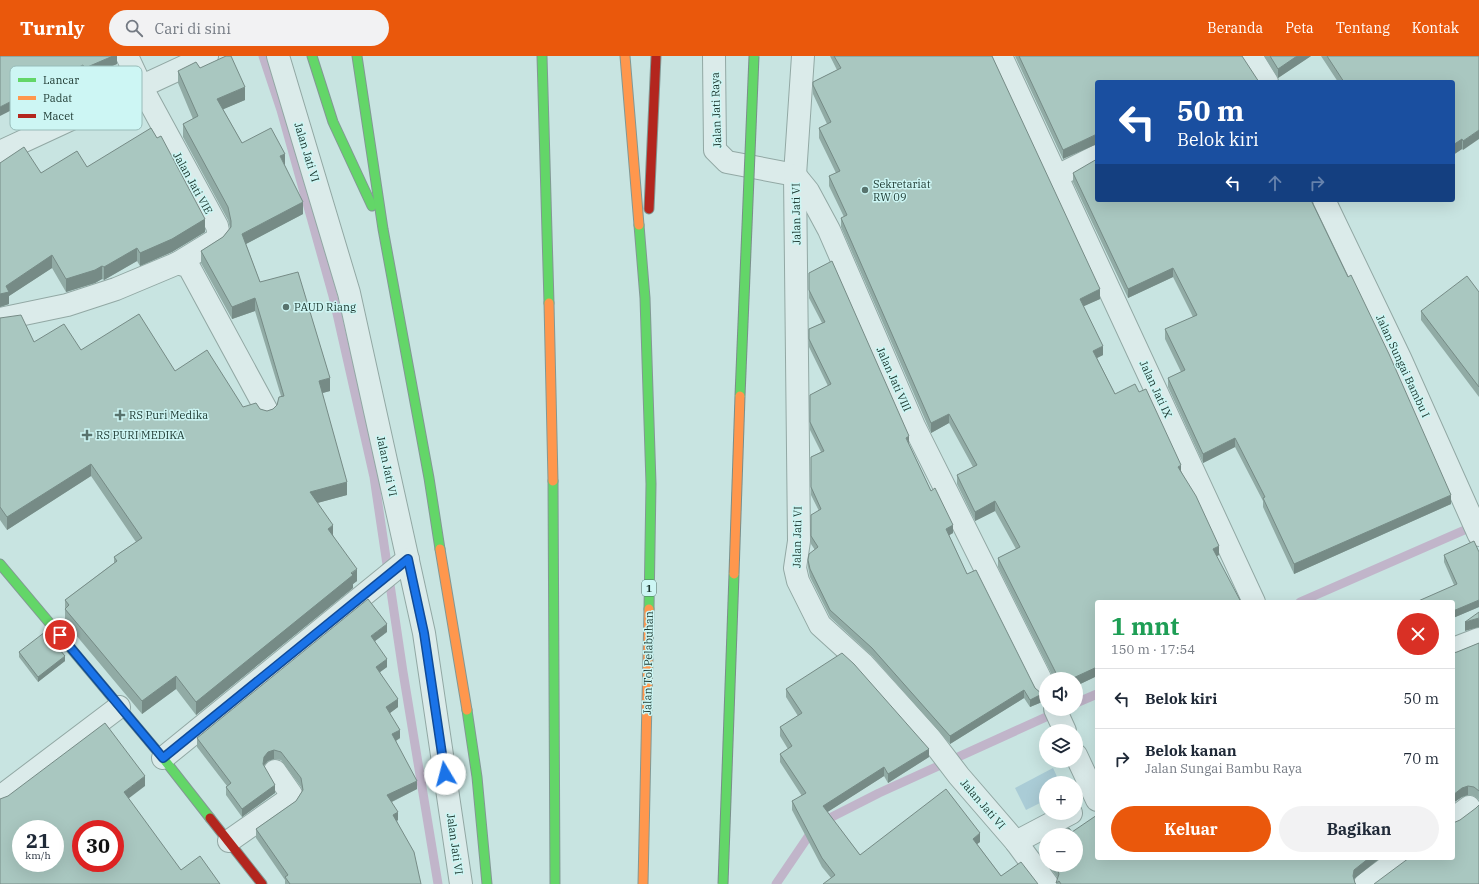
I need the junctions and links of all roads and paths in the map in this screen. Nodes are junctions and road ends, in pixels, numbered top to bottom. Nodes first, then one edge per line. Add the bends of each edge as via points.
1 (207, 56) edge
2 (278, 56) edge
3 (312, 56) edge
4 (357, 56) edge
5 (542, 56) edge
6 (625, 56) edge
7 (656, 56) edge
8 (714, 56) edge
9 (754, 56) edge
10 (803, 56) edge
11 (1001, 56) edge
12 (1251, 56) edge
13 (142, 71) edge
14 (1259, 80) edge
15 (142, 86) edge
16 (38, 130) edge
17 (0, 152) edge
18 (1095, 157) edge
19 (795, 175) junction
20 (1057, 176) junction
21 (1325, 202) edge
22 (383, 229) junction
23 (178, 263) junction
24 (644, 298) junction
25 (0, 319) edge
26 (267, 411) edge
27 (1479, 534) edge
28 (0, 564) edge
29 (396, 568) junction
30 (1252, 598) edge
31 (1479, 639) edge
32 (1455, 648) edge
33 (1039, 676) edge
34 (119, 707) junction
35 (163, 758) junction
36 (1082, 768) edge
37 (275, 771) dead end
38 (1095, 796) edge
39 (0, 797) edge
40 (1095, 801) edge
41 (1083, 807) edge
42 (1058, 820) edge
43 (229, 841) junction
44 (1016, 842) junction
45 (1397, 860) edge
46 (262, 884) edge
47 (461, 884) edge
48 (487, 884) edge
49 (555, 884) edge
50 (643, 884) edge
51 (723, 884) edge
52 (1047, 884) edge
53 (1365, 884) edge

1 - 13 street
2 - 29 street, Jalan Jati VI via 349,293
3 - 22 main road via 332,122
4 - 22 main road
5 - 49 main road via 553,462
6 - 24 main road
7 - 24 main road
8 - 19 street, Jalan Jati Raya via 715,150 726,162
9 - 51 main road, bridge
10 - 19 street
11 - 20 street, Jalan Jati IX
12 - 14 street
15 - 23 street, Jalan Jati VIE via 217,226 219,236 214,241
16 - 17 street
18 - 20 street
19 - 33 street, Jalan Jati VIII via 808,191 829,230 914,426
19 - 44 street, Jalan Jati VI via 799,542 795,568 798,581 820,625 863,664 930,738
20 - 30 street, Jalan Jati IX
21 - 27 street, Jalan Sungai Bambu I via 1400,358
22 - 48 main road via 429,478 465,698 477,777
23 - 25 street, Jalan Jati VIE via 116,289 74,303
23 - 26 street via 189,267
24 - 50 main road, Jalan Tol Pelabuhan / 1 via 651,484
28 - 34 main road
29 - 35 street
29 - 47 street, Jalan Jati VI via 424,633
31 - 32 street
34 - 35 main road
34 - 39 street
35 - 43 main road
36 - 38 street
37 - 43 street via 291,794 289,799
40 - 41 street
42 - 44 street
43 - 46 main road
44 - 52 street, Jalan Jati VI
45 - 53 street

